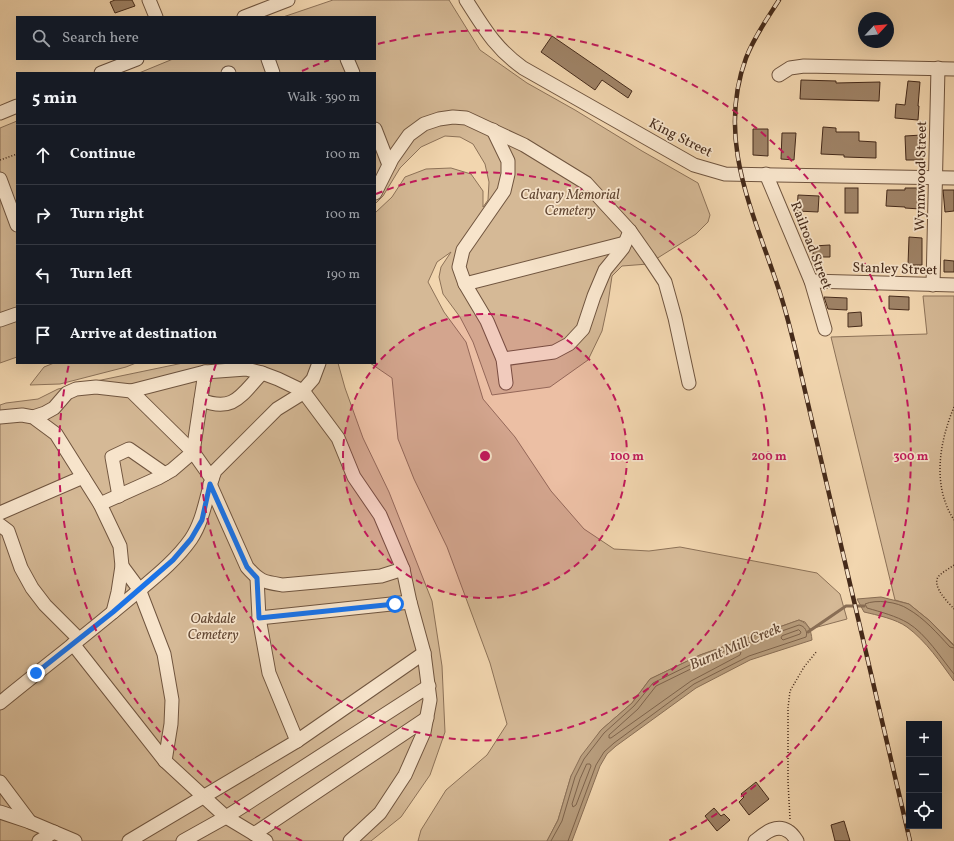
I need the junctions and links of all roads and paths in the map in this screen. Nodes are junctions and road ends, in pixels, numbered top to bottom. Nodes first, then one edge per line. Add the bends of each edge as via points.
1 (149, 0) edge
2 (288, 0) edge
3 (466, 0) edge
4 (156, 16) edge
5 (247, 16) edge
6 (134, 60) edge
7 (268, 60) edge
8 (347, 60) edge
9 (938, 68) junction
10 (954, 69) edge
11 (104, 72) edge
12 (273, 72) edge
13 (352, 72) edge
14 (779, 75) dead end
15 (16, 106) edge
16 (0, 112) edge
17 (493, 130) junction
18 (376, 132) edge
19 (524, 145) junction
20 (16, 154) edge
21 (0, 160) edge
22 (508, 161) junction
23 (389, 165) junction
24 (766, 174) junction
25 (935, 177) junction
26 (954, 178) edge
27 (0, 179) edge
28 (376, 191) edge
29 (16, 222) edge
30 (628, 237) junction
31 (811, 281) junction
32 (465, 284) junction
33 (933, 285) junction
34 (954, 285) edge
35 (16, 314) edge
36 (0, 320) edge
37 (825, 329) dead end
38 (503, 359) junction
39 (320, 364) edge
40 (205, 372) junction
41 (262, 373) junction
42 (285, 383) junction
43 (506, 383) dead end
44 (689, 383) dead end
45 (131, 391) junction
46 (303, 391) junction
47 (201, 400) junction
48 (954, 407) edge
49 (54, 408) junction
50 (277, 409) junction
51 (0, 417) edge
52 (33, 417) junction
53 (56, 434) junction
54 (193, 452) junction
55 (165, 474) junction
56 (83, 477) junction
57 (211, 481) junction
58 (119, 496) junction
59 (100, 504) junction
60 (4, 510) edge
61 (954, 520) edge
62 (4, 528) edge
63 (954, 565) edge
64 (122, 566) junction
65 (403, 569) junction
66 (257, 578) junction
67 (140, 590) junction
68 (410, 602) junction
69 (954, 609) edge
70 (113, 612) junction
71 (259, 618) junction
72 (76, 641) junction
73 (817, 650) dead end
74 (424, 653) junction
75 (428, 686) junction
76 (0, 703) edge
77 (427, 718) junction
78 (297, 741) junction
79 (165, 761) junction
80 (0, 782) edge
81 (204, 798) junction
82 (0, 812) edge
83 (226, 816) junction
84 (30, 822) junction
85 (54, 832) junction
86 (254, 834) junction
87 (793, 836) edge
88 (39, 841) edge
89 (75, 841) edge
90 (129, 841) edge
91 (183, 841) edge
92 (266, 841) edge
93 (350, 841) edge
94 (755, 841) edge

1 - 4 street
2 - 5 street
3 - 24 street, King Street via 499,48 523,68 694,165 726,174
6 - 11 street
7 - 12 street
8 - 13 street
9 - 10 street
9 - 14 street via 796,66
9 - 25 street, Wynnwood Street
15 - 16 street
17 - 19 street
17 - 22 street
17 - 23 street via 466,118 439,119 424,124 409,136
18 - 23 street
19 - 22 street
19 - 30 street via 586,183
20 - 21 path
22 - 32 street via 504,190 463,250 459,267
23 - 28 street
24 - 25 street, King Street
24 - 31 street, Railroad Street
25 - 26 street, King Street
25 - 33 street, Wynnwood Street
27 - 29 street
30 - 32 street
30 - 38 street via 605,270 583,329 569,344 554,352
30 - 44 street via 665,282
31 - 33 street, Stanley Street
31 - 37 street, Railroad Street
32 - 38 street via 487,320
33 - 34 street, Stanley Street
35 - 36 street
38 - 43 street
39 - 46 street via 313,379
40 - 41 street via 246,369
40 - 45 street
40 - 47 street
41 - 42 street
41 - 47 street via 235,401 220,405
42 - 46 street
42 - 50 street
45 - 49 street via 96,387 76,389 67,393
45 - 54 street
46 - 50 street
46 - 65 street via 338,438 354,477 380,515
47 - 54 street
48 - 61 path via 939,467 944,499
49 - 52 street
49 - 53 street
50 - 57 street via 216,471
51 - 52 street via 22,414
52 - 53 street
53 - 56 street
54 - 55 street
54 - 57 street
55 - 58 street
55 - 58 street via 129,449 112,457
56 - 59 street
56 - 60 street
57 - 66 street via 247,567
57 - 67 street via 202,520 191,539 173,560
58 - 59 street
59 - 64 street via 120,546
60 - 62 street
62 - 72 street via 32,588
63 - 69 path via 940,575 937,583
64 - 67 street
64 - 70 street
65 - 66 street via 381,576 283,585
65 - 68 street
66 - 71 street
67 - 70 street
67 - 79 street via 164,654 172,700
68 - 71 street
68 - 74 street
70 - 72 street
71 - 78 street via 269,673
72 - 76 street
72 - 79 street
73 - 87 path via 790,691 788,782
74 - 75 street
74 - 78 street
75 - 77 street via 430,700
75 - 83 street
77 - 86 street
77 - 93 street via 424,732 406,775 380,813
78 - 81 street
79 - 81 street
80 - 84 street
81 - 83 street
81 - 90 street
82 - 84 street
83 - 86 street
83 - 91 street
84 - 85 street
85 - 88 street
85 - 89 street
86 - 92 street
87 - 94 street via 775,828

